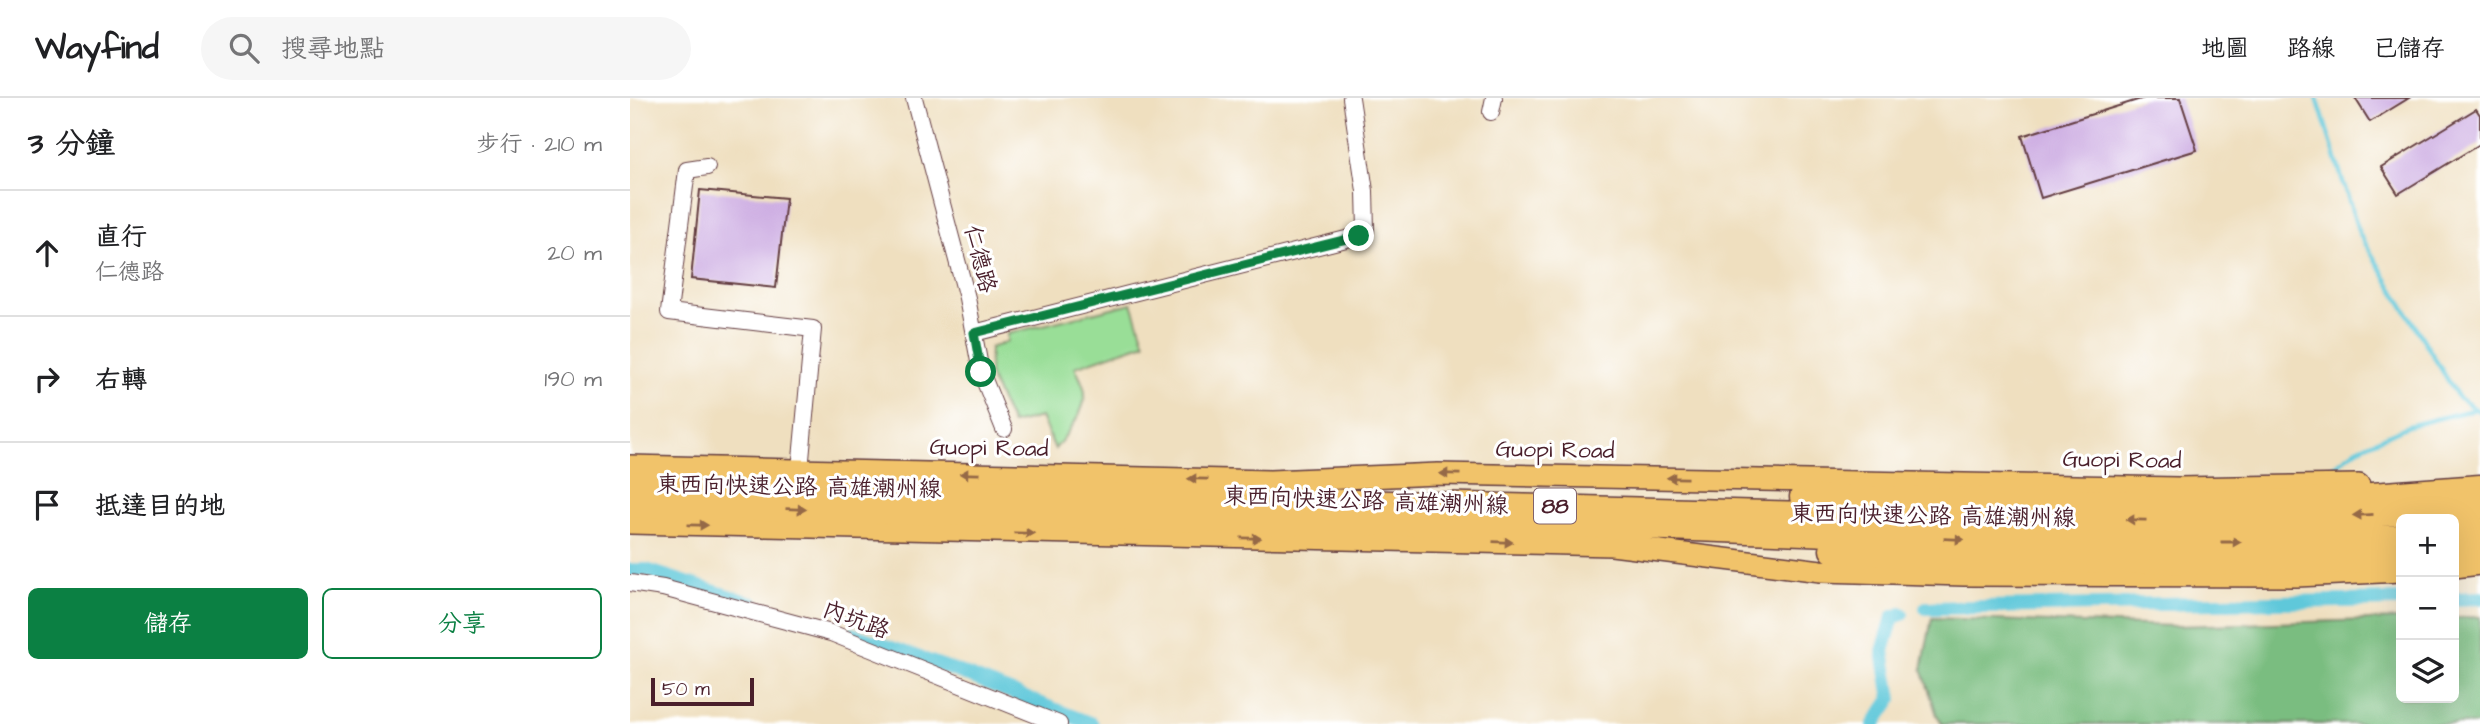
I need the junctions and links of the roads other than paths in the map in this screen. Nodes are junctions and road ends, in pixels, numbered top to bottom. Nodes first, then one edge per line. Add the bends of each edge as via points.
1 (914, 98) edge
2 (1351, 98) edge
3 (707, 167) dead end
4 (974, 333) junction
5 (1004, 429) dead end
6 (630, 466) edge
7 (800, 470) junction
8 (2480, 478) edge
9 (630, 482) edge
10 (2480, 487) edge
11 (1270, 498) junction
12 (630, 505) edge
13 (2480, 507) edge
14 (630, 523) edge
15 (1612, 526) junction
16 (2480, 530) edge
17 (2459, 532) edge
18 (2396, 537) edge
19 (2480, 551) edge
20 (2459, 553) edge
21 (2396, 558) edge
22 (2480, 564) edge
23 (2459, 566) edge
24 (2396, 571) edge
25 (630, 583) edge
26 (1059, 724) edge

1 - 4 street, 仁德路
2 - 4 street via 1365,191 1366,230 1359,236
3 - 7 street via 687,170 669,312 813,329
4 - 5 street, 仁德路 via 981,372
6 - 7 main road, Guopi Road
8 -> 7 main road, Guopi Road via 2386,485 2178,488 1438,474 1270,481
9 - 11 highway, 東西向快速公路 高雄潮州線 / 88
10 - 11 highway via 2178,503 1614,493
13 -> 11 highway, 東西向快速公路 高雄潮州線 / 88 via 2292,520 2178,521
12 -> 15 highway, 東西向快速公路 高雄潮州線 / 88
14 -> 24 main road via 1612,545 1821,571 1964,575 2297,576
15 -> 18 highway, 東西向快速公路 高雄潮州線 / 88 via 1963,539 2294,542
15 - 21 highway via 1643,534 1963,559 2296,563
16 - 17 highway
19 - 20 highway
22 - 23 main road
25 - 26 street, 內坑路 via 831,633

